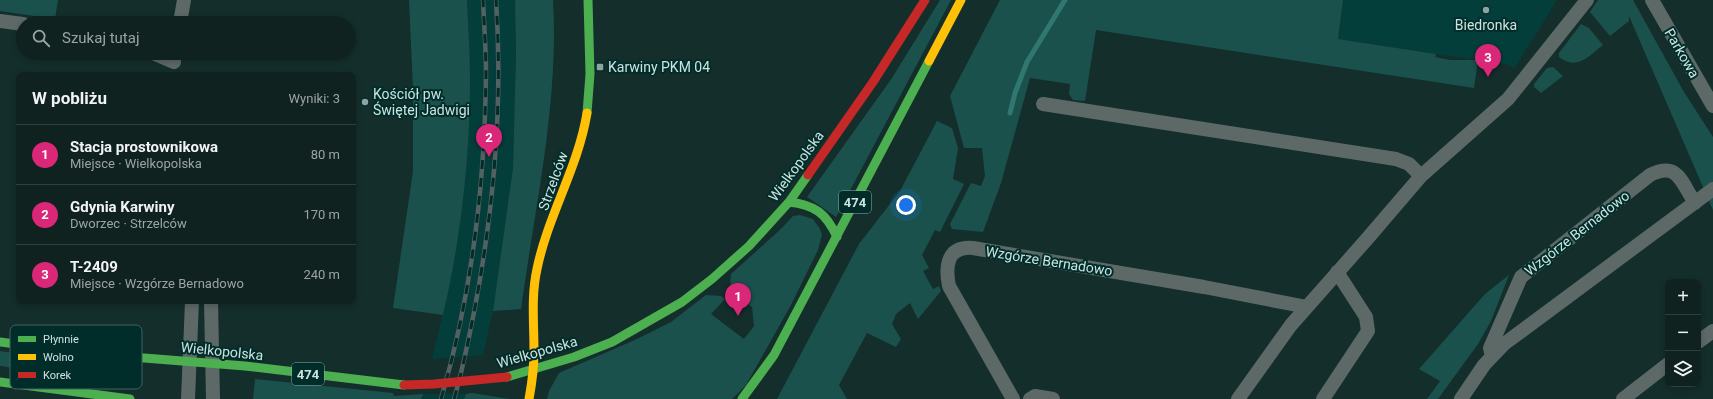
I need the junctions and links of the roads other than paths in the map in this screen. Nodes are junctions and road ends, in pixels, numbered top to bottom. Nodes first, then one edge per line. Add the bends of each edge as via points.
1 (184, 0) edge
2 (588, 0) edge
3 (924, 0) edge
4 (961, 0) edge
5 (1586, 0) edge
6 (1652, 0) edge
7 (181, 16) edge
8 (0, 21) edge
9 (16, 23) edge
10 (1043, 104) dead end
11 (1713, 106) edge
12 (1421, 176) junction
13 (1713, 189) edge
14 (789, 202) junction
15 (1695, 203) junction
16 (837, 237) junction
17 (1337, 272) junction
18 (192, 304) edge
19 (210, 304) edge
20 (1307, 307) junction
21 (1713, 331) edge
22 (1701, 340) edge
23 (0, 342) edge
24 (10, 343) edge
25 (1492, 356) junction
26 (142, 358) edge
27 (189, 361) junction
28 (213, 363) junction
29 (1665, 366) edge
30 (533, 370) junction
31 (0, 382) edge
32 (10, 383) edge
33 (54, 389) edge
34 (130, 399) edge
35 (188, 399) edge
36 (213, 399) edge
37 (529, 399) edge
38 (742, 399) edge
39 (1013, 399) edge
40 (1030, 399) edge
41 (1053, 399) edge
42 (1238, 399) edge
43 (1323, 399) edge
44 (1461, 399) edge
45 (1623, 399) edge

1 - 7 street
2 - 30 main road, Strzelców via 590,68 584,126 574,166 546,239 535,277
3 - 14 main road, Wielkopolska / 474 via 873,82
4 - 16 main road, 474
5 - 12 street via 1508,100
6 - 11 street, Parkowa
8 - 9 street
10 - 12 street via 1396,159 1409,164
12 - 17 street
13 - 15 street, Wzgórze Bernadowo
14 - 16 main road via 813,207 824,214
14 - 30 main road, Wielkopolska / 474 via 749,246 682,302 612,342 574,358
15 - 25 street, Wzgórze Bernadowo via 1511,339
15 - 25 street, Wzgórze Bernadowo via 1677,174 1671,170 1650,175 1521,277 1490,348
16 - 38 main road, 474 via 774,355
17 - 20 street
17 - 43 street via 1366,318 1368,331
18 - 27 street
19 - 28 street
20 - 39 street, Wzgórze Bernadowo via 973,248 958,249 950,259 946,272 949,286
20 - 42 street
21 - 22 street
23 - 24 main road, Wielkopolska / 474
25 - 44 street, Wzgórze Bernadowo
26 - 27 main road, Wielkopolska / 474
27 - 28 main road, Wielkopolska / 474
27 - 35 street
28 - 30 main road, Wielkopolska / 474, bridge via 404,385 507,378
28 - 36 street
29 - 45 street
30 - 37 main road, Strzelców
31 - 32 main road
33 - 34 main road
40 - 41 street via 1035,396

